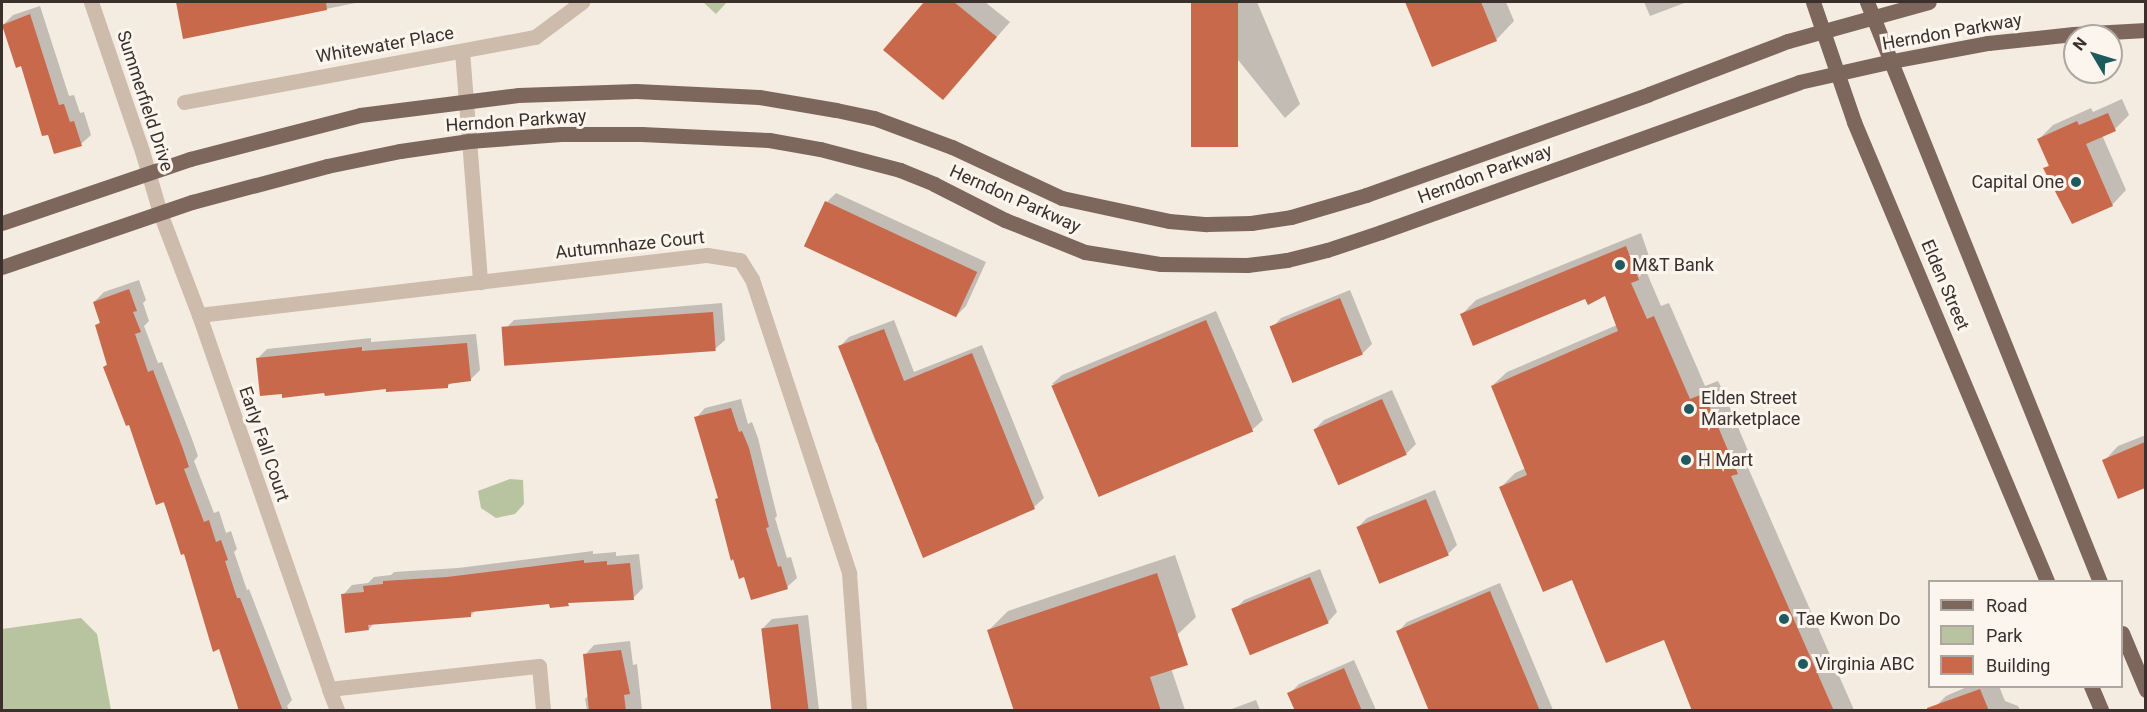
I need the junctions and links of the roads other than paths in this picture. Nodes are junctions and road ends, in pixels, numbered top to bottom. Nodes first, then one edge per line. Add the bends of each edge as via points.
1 (91, 2) edge
2 (582, 2) edge
3 (1813, 2) edge
4 (1867, 2) edge
5 (1929, 2) edge
6 (1874, 17) junction
7 (1825, 30) junction
8 (2145, 30) edge
9 (462, 51) junction
10 (1892, 61) junction
11 (1839, 73) junction
12 (465, 100) junction
13 (184, 102) dead end
14 (469, 141) junction
15 (148, 173) junction
16 (160, 213) junction
17 (2, 224) edge
18 (2, 267) edge
19 (480, 282) junction
20 (199, 315) junction
21 (2046, 580) edge
22 (2099, 580) edge
23 (2123, 638) edge
24 (2091, 688) edge
25 (328, 689) junction
26 (2145, 690) edge
27 (337, 711) edge
28 (543, 711) edge
29 (859, 711) edge
30 (2101, 711) edge

1 - 15 street, Summerfield Drive
2 - 9 street, Whitewater Place via 535,38
3 - 7 main road, Elden Street
4 - 6 main road, Elden Street
5 - 6 main road, Herndon Parkway
6 - 7 main road, Herndon Parkway
6 - 10 main road, Elden Street
7 - 11 main road, Elden Street
7 - 12 main road, Herndon Parkway via 1366,195 1291,217 1251,223 1207,225 1169,220 1062,198 911,130 874,118 794,102 646,92
8 - 10 main road, Herndon Parkway via 2032,37
9 - 12 street
9 - 13 street, Whitewater Place
10 - 11 main road, Herndon Parkway
10 - 22 main road, Elden Street
11 - 14 main road, Herndon Parkway via 1799,82 1327,250 1287,260 1236,265 1161,264 1085,252 1005,220 900,170 800,145 721,136 640,134 561,134
11 - 21 main road, Elden Street via 1854,122
12 - 14 street
12 - 15 main road, Herndon Parkway via 360,115
14 - 16 main road, Herndon Parkway via 286,175
14 - 19 street
15 - 16 street, Summerfield Drive
15 - 17 main road, Herndon Parkway
16 - 18 main road, Herndon Parkway
16 - 20 street, Early Fall Court
19 - 20 street, Autumnhaze Court
19 - 29 street, Autumnhaze Court via 707,255 740,260 752,279 849,573
20 - 25 street, Early Fall Court
23 - 26 main road
24 - 30 main road
25 - 27 street, Early Fall Court
25 - 28 street via 538,666

